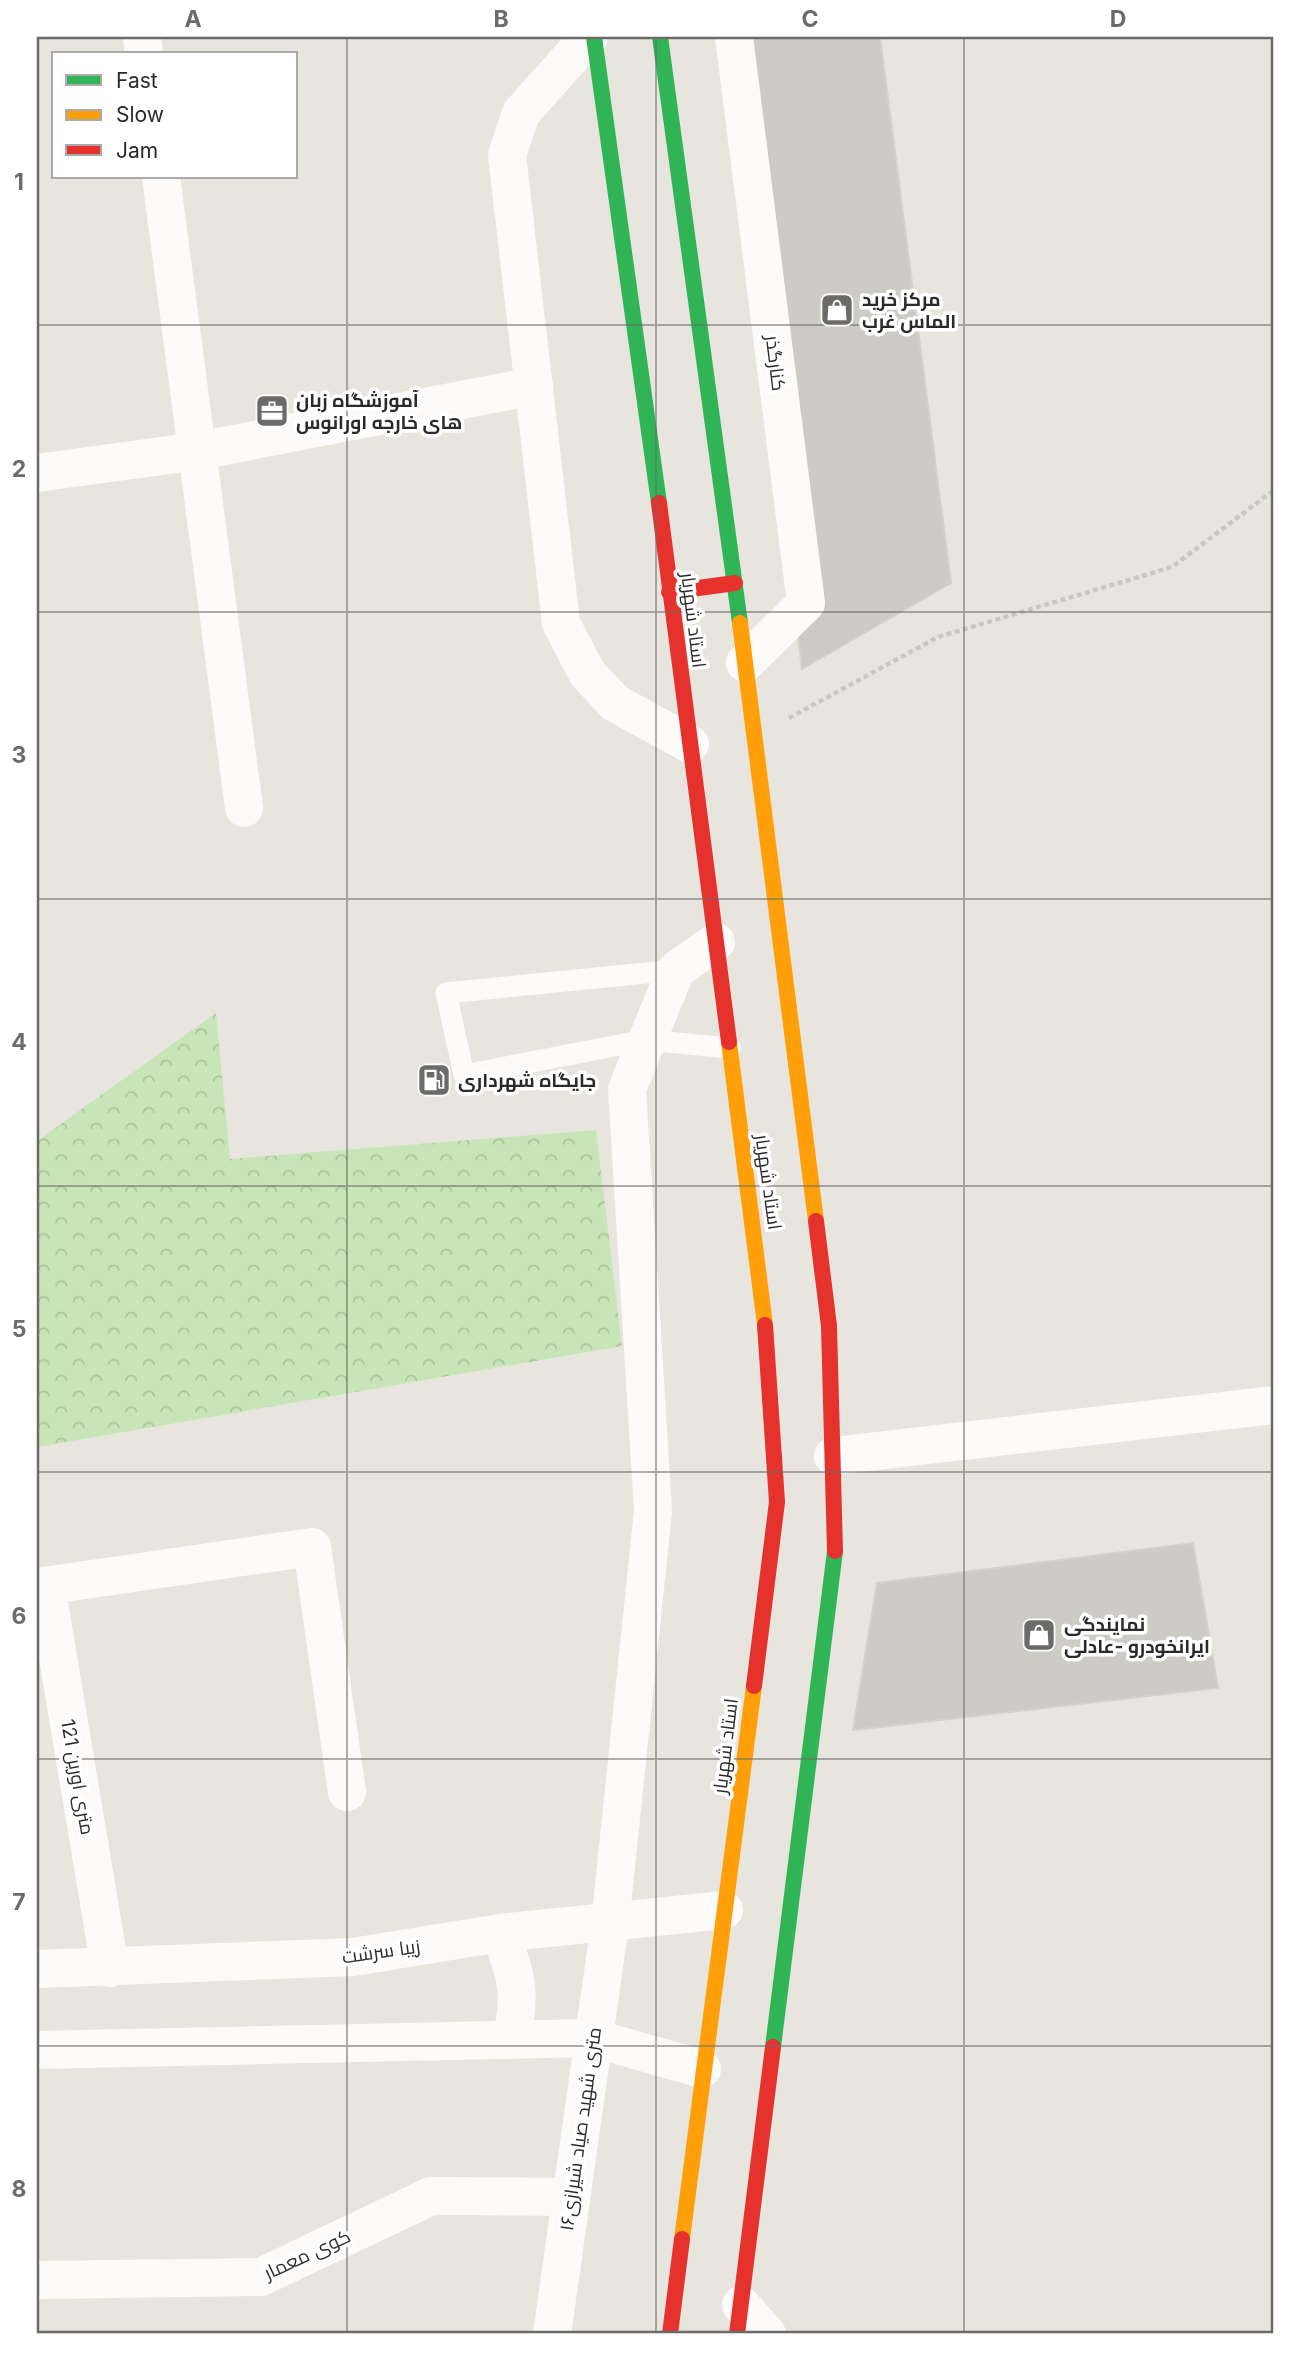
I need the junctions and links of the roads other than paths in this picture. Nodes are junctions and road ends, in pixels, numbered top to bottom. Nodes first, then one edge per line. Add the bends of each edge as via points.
1 (589, 37) edge
2 (594, 37) edge
3 (660, 37) edge
4 (734, 37) edge
5 (161, 178) edge
6 (534, 386) junction
7 (198, 451) junction
8 (37, 473) edge
9 (735, 583) junction
10 (670, 592) junction
11 (745, 663) junction
12 (690, 744) junction
13 (244, 808) dead end
14 (716, 942) junction
15 (676, 970) junction
16 (645, 1040) junction
17 (730, 1048) junction
18 (1274, 1405) edge
19 (833, 1456) junction
20 (41, 1587) edge
21 (347, 1792) dead end
22 (724, 1910) junction
23 (610, 1924) junction
24 (500, 1933) junction
25 (110, 1968) junction
26 (37, 1969) edge
27 (593, 2038) junction
28 (511, 2040) junction
29 (37, 2050) edge
30 (702, 2069) junction
31 (570, 2197) junction
32 (37, 2280) edge
33 (739, 2319) edge
34 (552, 2334) edge
35 (670, 2334) edge
36 (767, 2334) edge

1 - 6 street via 521,113 507,155
2 - 10 main road, استاد شهریار
3 - 9 main road
4 - 11 street, کنارگذر via 806,603
5 - 7 street
6 - 7 street
6 - 12 street via 561,623 587,673 615,703
7 - 8 street
7 - 13 street
9 - 10 main road
9 - 11 main road
10 - 12 main road, استاد شهریار
11 - 19 main road via 829,1326
12 - 14 main road, استاد شهریار
14 - 15 street
14 - 17 main road, استاد شهریار
15 - 16 street, ۱۶متری شهید صیاد شیرازی
15 - 16 lane via 446,993 464,1076
16 - 17 lane
16 - 23 street, ۱۶متری شهید صیاد شیرازی via 627,1089 653,1511
17 - 22 main road, استاد شهریار via 764,1298 777,1502
18 - 19 street
19 - 33 main road via 836,1544
20 - 21 street via 312,1546
20 - 25 street, 12متری اورین 1
22 - 23 street, زیبا سرشت
22 - 30 main road, استاد شهریار
23 - 24 street, زیبا سرشت
23 - 27 street, ۱۶متری شهید صیاد شیرازی
24 - 25 street, زیبا سرشت via 353,1957
24 - 28 street via 520,2005
25 - 26 street, زیبا سرشت
27 - 28 street
27 - 30 street
27 - 31 street, ۱۶متری شهید صیاد شیرازی
28 - 29 street
30 - 35 main road, استاد شهریار
31 - 32 street, کوی معمار via 431,2196 261,2277
31 - 34 street, ۱۶متری شهید صیاد شیرازی
33 - 36 street

